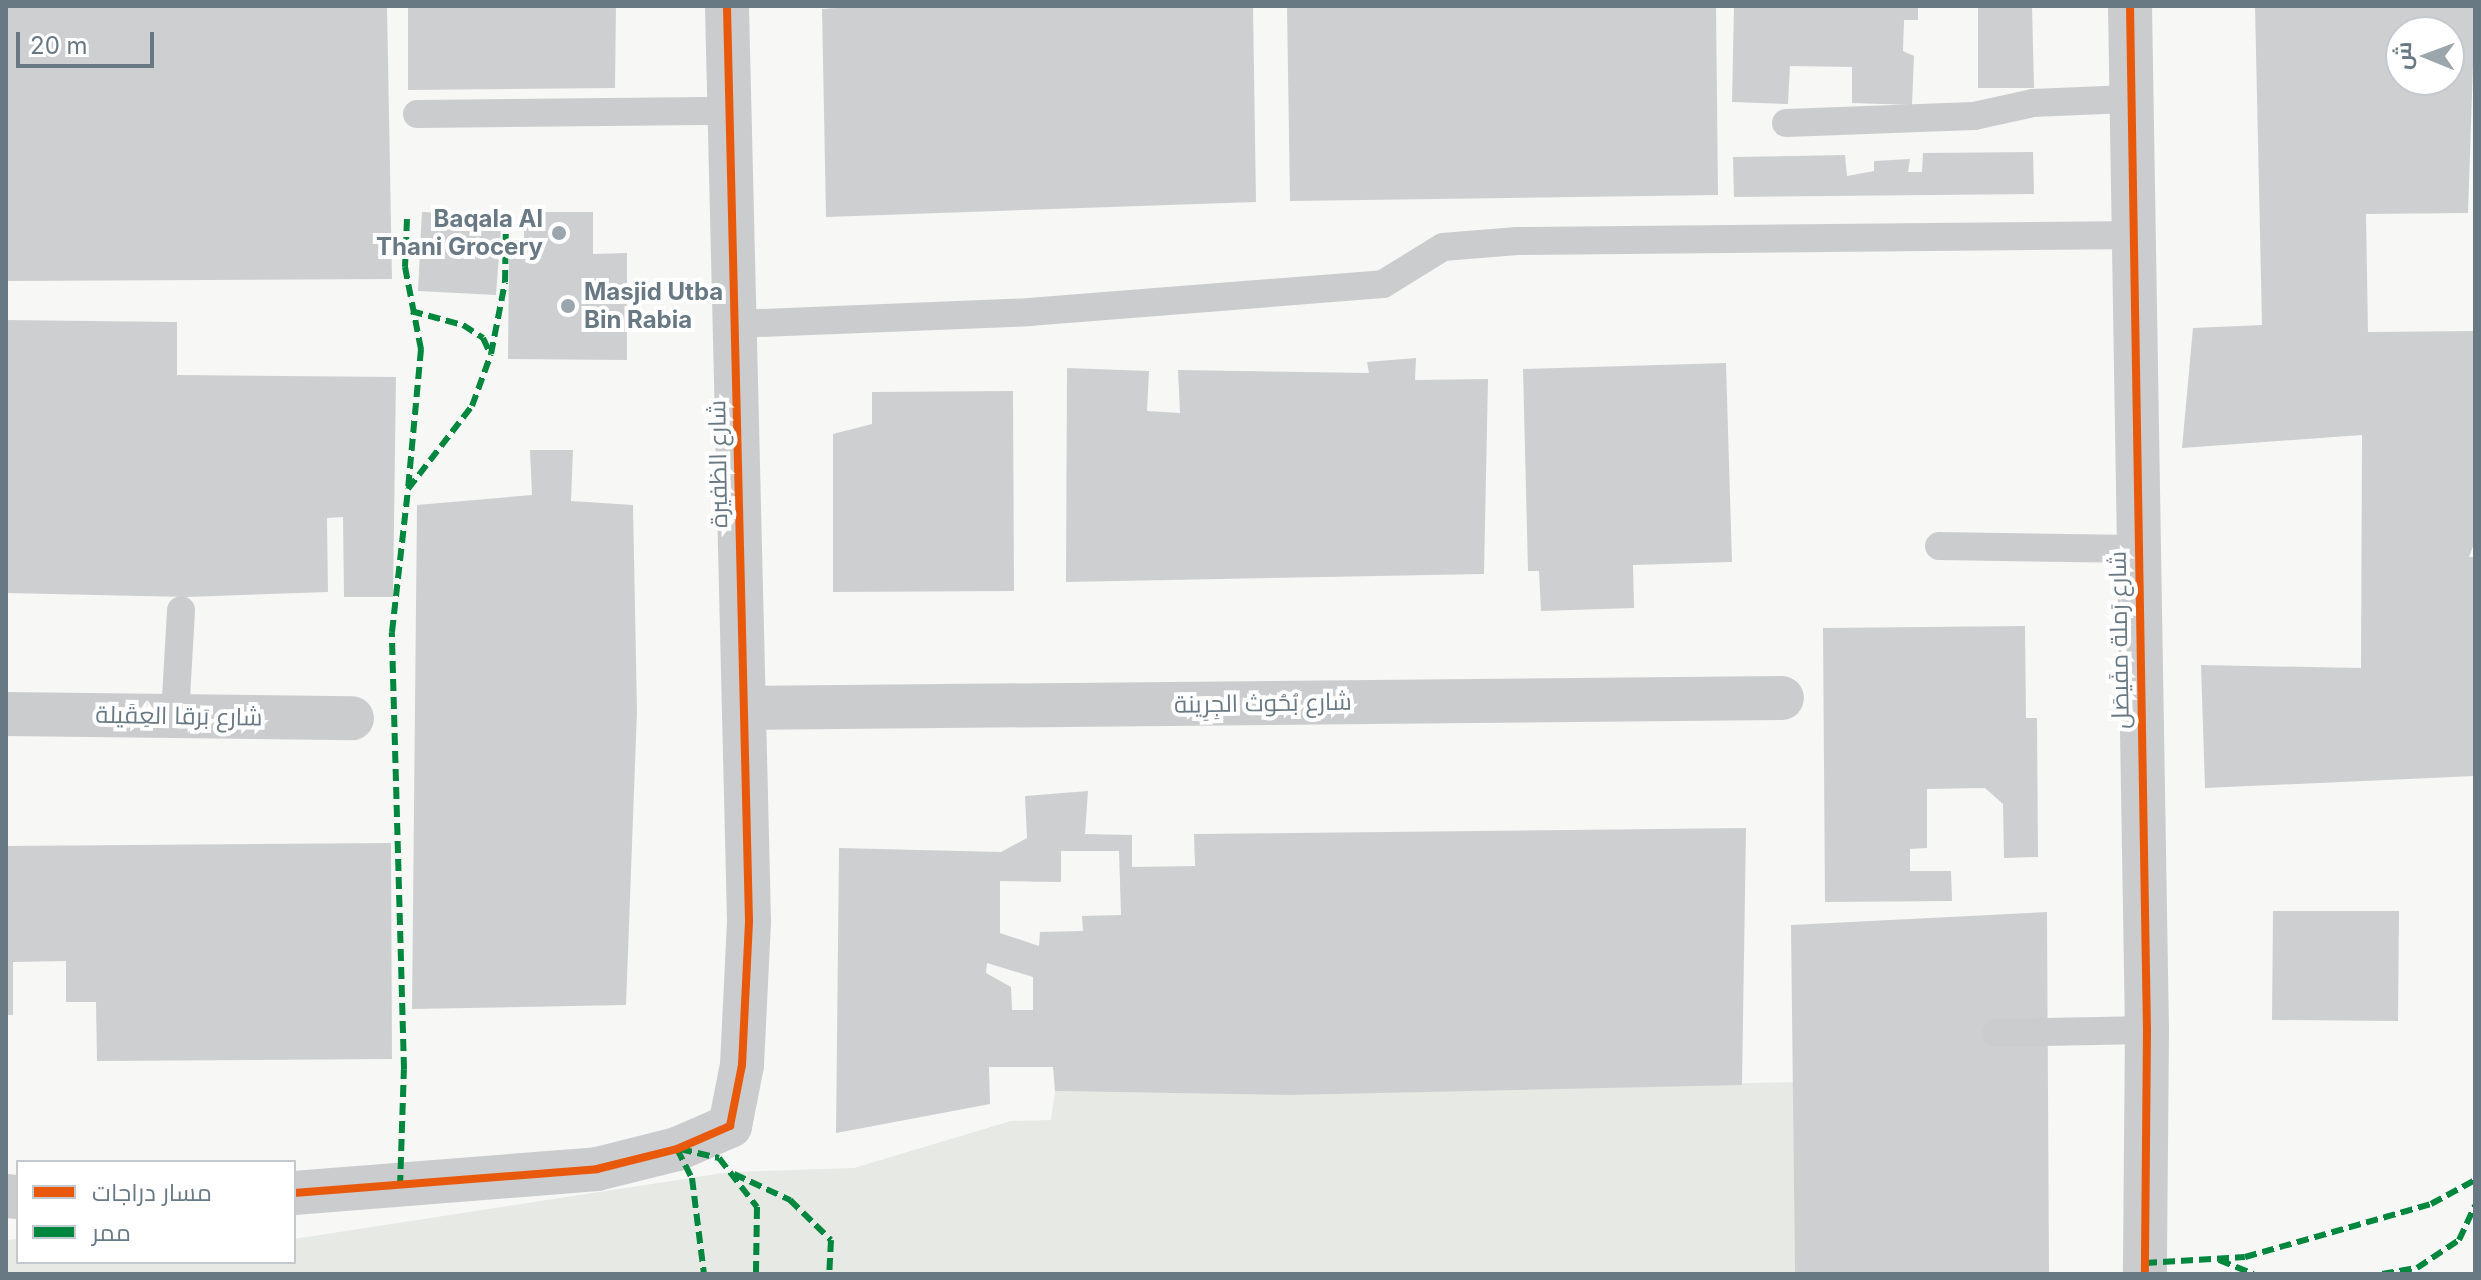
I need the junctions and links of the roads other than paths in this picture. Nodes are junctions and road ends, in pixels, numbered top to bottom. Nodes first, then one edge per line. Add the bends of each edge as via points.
1 (727, 6) edge
2 (2130, 6) edge
3 (2129, 99) junction
4 (729, 111) junction
5 (417, 114) dead end
6 (1786, 123) dead end
7 (2138, 235) junction
8 (735, 324) junction
9 (1939, 546) dead end
10 (2137, 549) junction
11 (181, 610) dead end
12 (1782, 698) dead end
13 (744, 708) junction
14 (6, 714) edge
15 (175, 715) junction
16 (352, 718) dead end
17 (2147, 1030) junction
18 (1996, 1033) dead end
19 (296, 1193) edge
20 (2145, 1274) edge

1 - 4 street, شارع الظفيرة
2 - 3 street, شارع رَملة مفَيصَل
3 - 6 lane via 2033,103 1974,116
3 - 7 street, شارع رَملة مفَيصَل
4 - 5 lane
4 - 8 street, شارع الظفيرة
7 - 8 lane via 1517,241 1443,247 1383,284 1029,312
7 - 10 street, شارع رَملة مفَيصَل
8 - 13 street, شارع الظفيرة
9 - 10 lane
10 - 17 street, شارع رَملة مفَيصَل
11 - 15 lane
12 - 13 street, شارع بُحُوث الجِرِينة
13 - 19 street, شارع الظفيرة via 749,921 742,1065 730,1126 677,1149 597,1169
14 - 15 street, شارع بَرقا العِقَيلة
15 - 16 street, شارع بَرقا العِقَيلة
17 - 18 lane
17 - 20 street, شارع رَملة مفَيصَل

